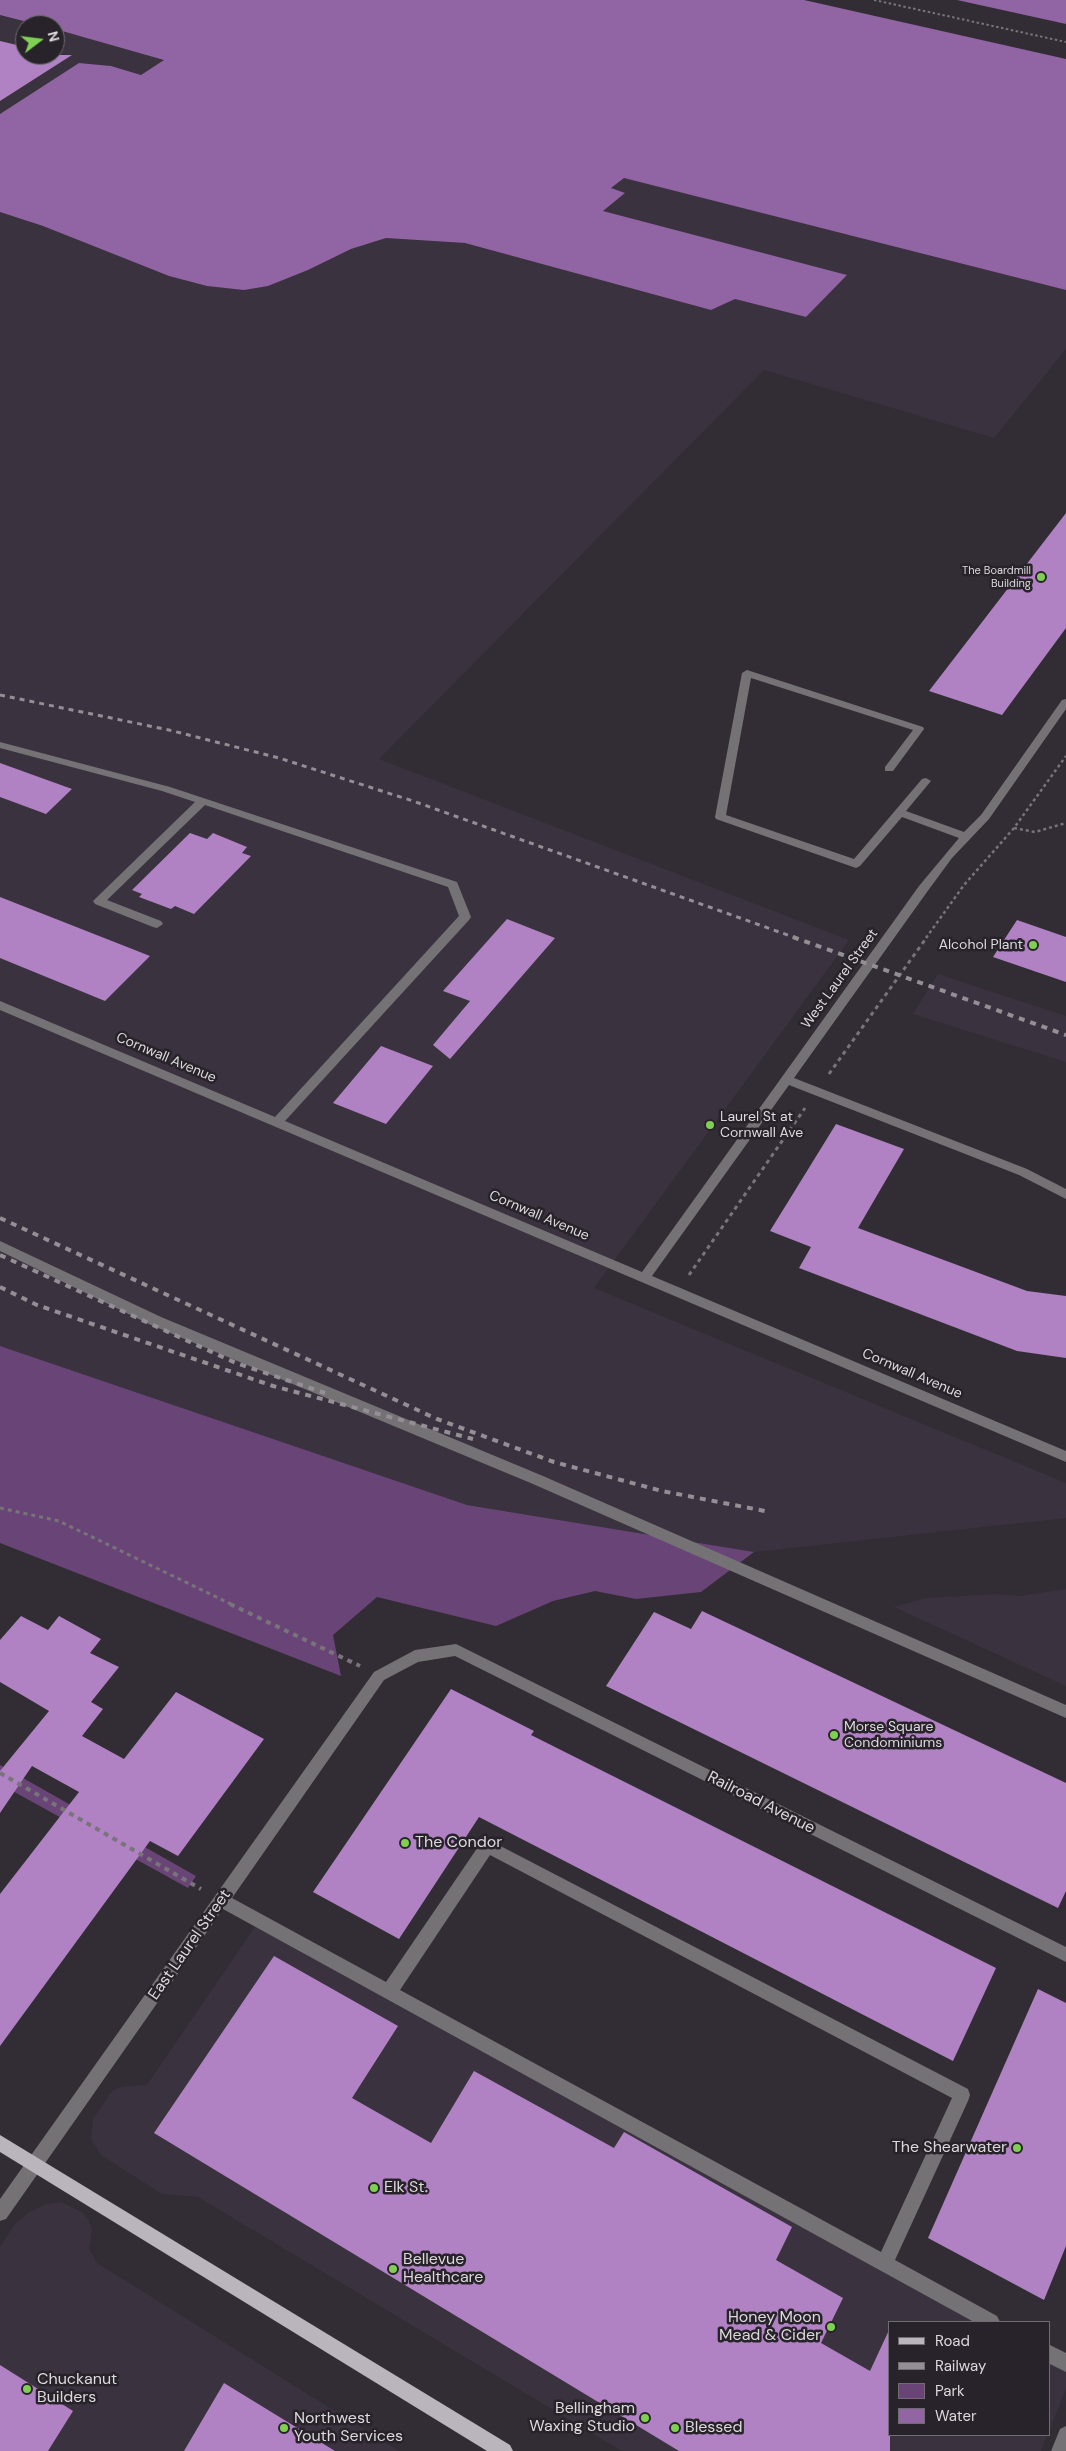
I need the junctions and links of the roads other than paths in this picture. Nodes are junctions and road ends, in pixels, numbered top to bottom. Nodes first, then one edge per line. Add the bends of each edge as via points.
1 (1066, 702) edge
2 (0, 745) edge
3 (889, 769) dead end
4 (926, 781) dead end
5 (203, 801) junction
6 (900, 812) junction
7 (966, 837) junction
8 (157, 924) dead end
9 (0, 1005) edge
10 (786, 1079) junction
11 (277, 1122) junction
12 (1066, 1194) edge
13 (0, 1246) edge
14 (644, 1278) junction
15 (1066, 1457) edge
16 (456, 1650) joint
17 (1066, 1712) edge
18 (221, 1900) junction
19 (1066, 1955) edge
20 (390, 1992) junction
21 (0, 2143) edge
22 (34, 2165) junction
23 (0, 2213) edge
24 (884, 2264) junction
25 (989, 2321) edge
26 (1051, 2355) edge
27 (1066, 2363) edge
28 (1066, 2436) edge
29 (504, 2451) edge
30 (1060, 2451) edge

1 - 7 street, West Laurel Street via 985,817
2 - 5 street
3 - 6 street via 918,729 747,673 720,817 856,864
4 - 6 street
5 - 8 street via 99,901
5 - 11 street via 454,885 465,917
6 - 7 street
7 - 10 street, West Laurel Street via 923,889
9 - 11 street, Cornwall Avenue
10 - 12 street via 1023,1172
10 - 14 street, West Laurel Street
11 - 14 street, Cornwall Avenue
13 - 17 street via 156,1321 538,1480
14 - 15 street, Cornwall Avenue
16 - 18 street, East Laurel Street via 415,1656 380,1676
16 - 19 street, Railroad Avenue
18 - 20 street
18 - 22 street, East Laurel Street
20 - 24 street
20 - 24 street via 487,1846 962,2095
21 - 22 main road
22 - 23 street, East Laurel Street
22 - 29 main road
24 - 25 street
26 - 27 street
28 - 30 street

